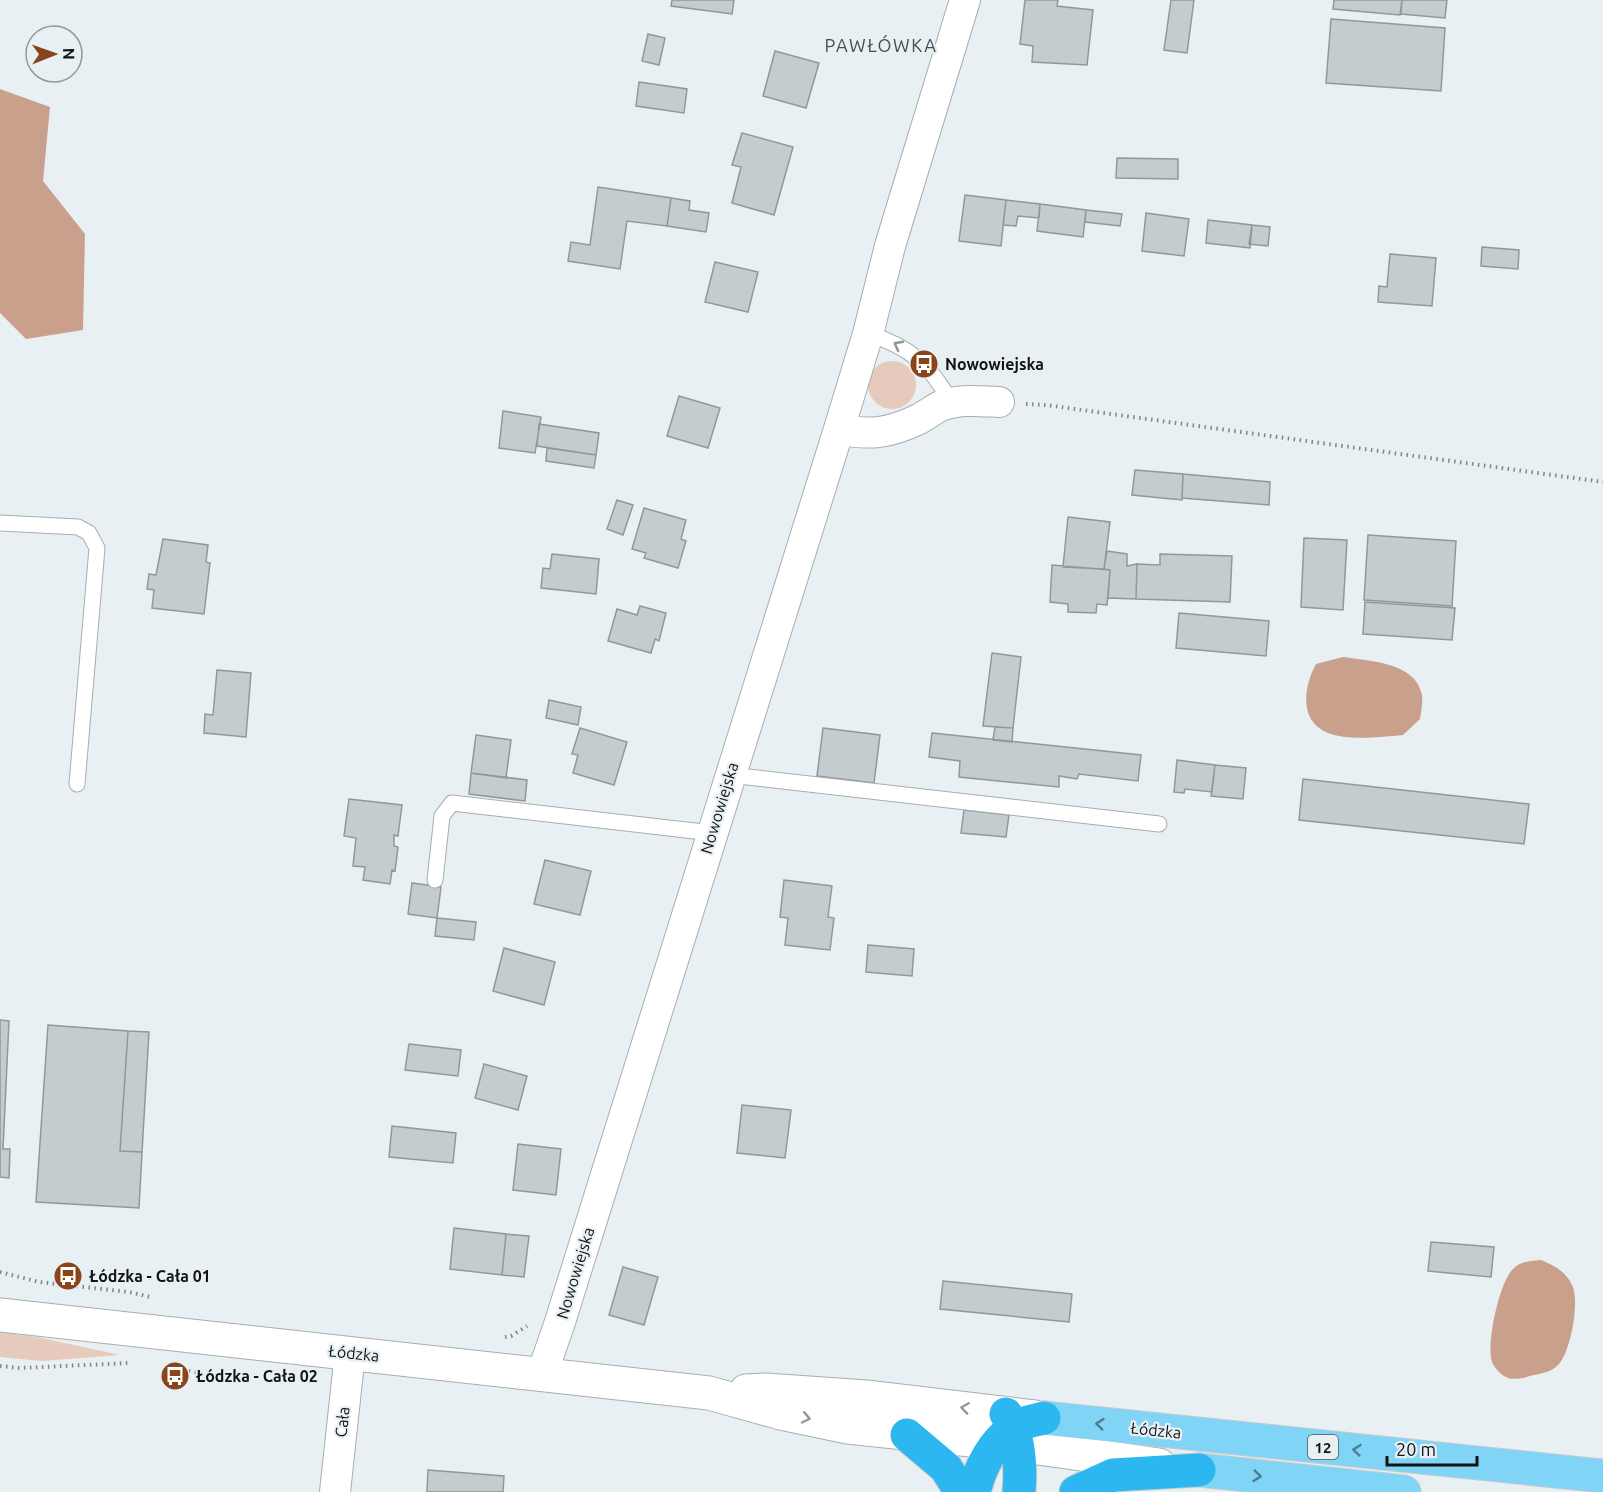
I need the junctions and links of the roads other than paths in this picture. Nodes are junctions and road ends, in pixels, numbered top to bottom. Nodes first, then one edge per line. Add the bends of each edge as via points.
1 (965, 0) edge
2 (868, 334) junction
3 (999, 402) road end
4 (951, 403) junction
5 (839, 429) junction
6 (0, 523) edge
7 (730, 775) junction
8 (77, 784) dead end
9 (1159, 824) dead end
10 (712, 833) junction
11 (435, 880) dead end
12 (0, 1314) edge
13 (350, 1353) junction
14 (542, 1374) junction
15 (709, 1393) junction
16 (1016, 1430) junction
17 (907, 1435) junction
18 (1199, 1470) junction
19 (1603, 1476) edge
20 (335, 1492) edge
21 (961, 1492) edge
22 (974, 1492) edge
23 (1019, 1492) edge
24 (1076, 1492) edge
25 (1404, 1492) edge

1 - 2 street, Nowowiejska via 890,246
4 -> 2 lane via 941,384 911,352
2 - 5 street, Nowowiejska
3 - 4 street
4 - 5 street via 878,434
5 - 7 street, Nowowiejska
6 - 8 lane via 78,527 89,533 96,548
7 - 9 lane
7 - 10 street, Nowowiejska
10 - 11 lane via 452,803 442,816
10 - 14 street, Nowowiejska
12 - 13 main road, Łódzka
13 - 14 main road, Łódzka
13 - 20 street, Cała
14 - 15 main road, Łódzka
16 -> 15 main road, Łódzka via 882,1398 766,1390
15 -> 17 main road, Łódzka via 782,1413
16 - 17 main road, Łódzka
16 - 18 main road, Łódzka / 12
19 -> 16 main road, Łódzka / 12
16 - 22 highway via 985,1462
16 - 23 highway
17 - 21 highway via 946,1468
18 - 24 highway, 12 via 1113,1475
18 -> 25 main road, Łódzka / 12

